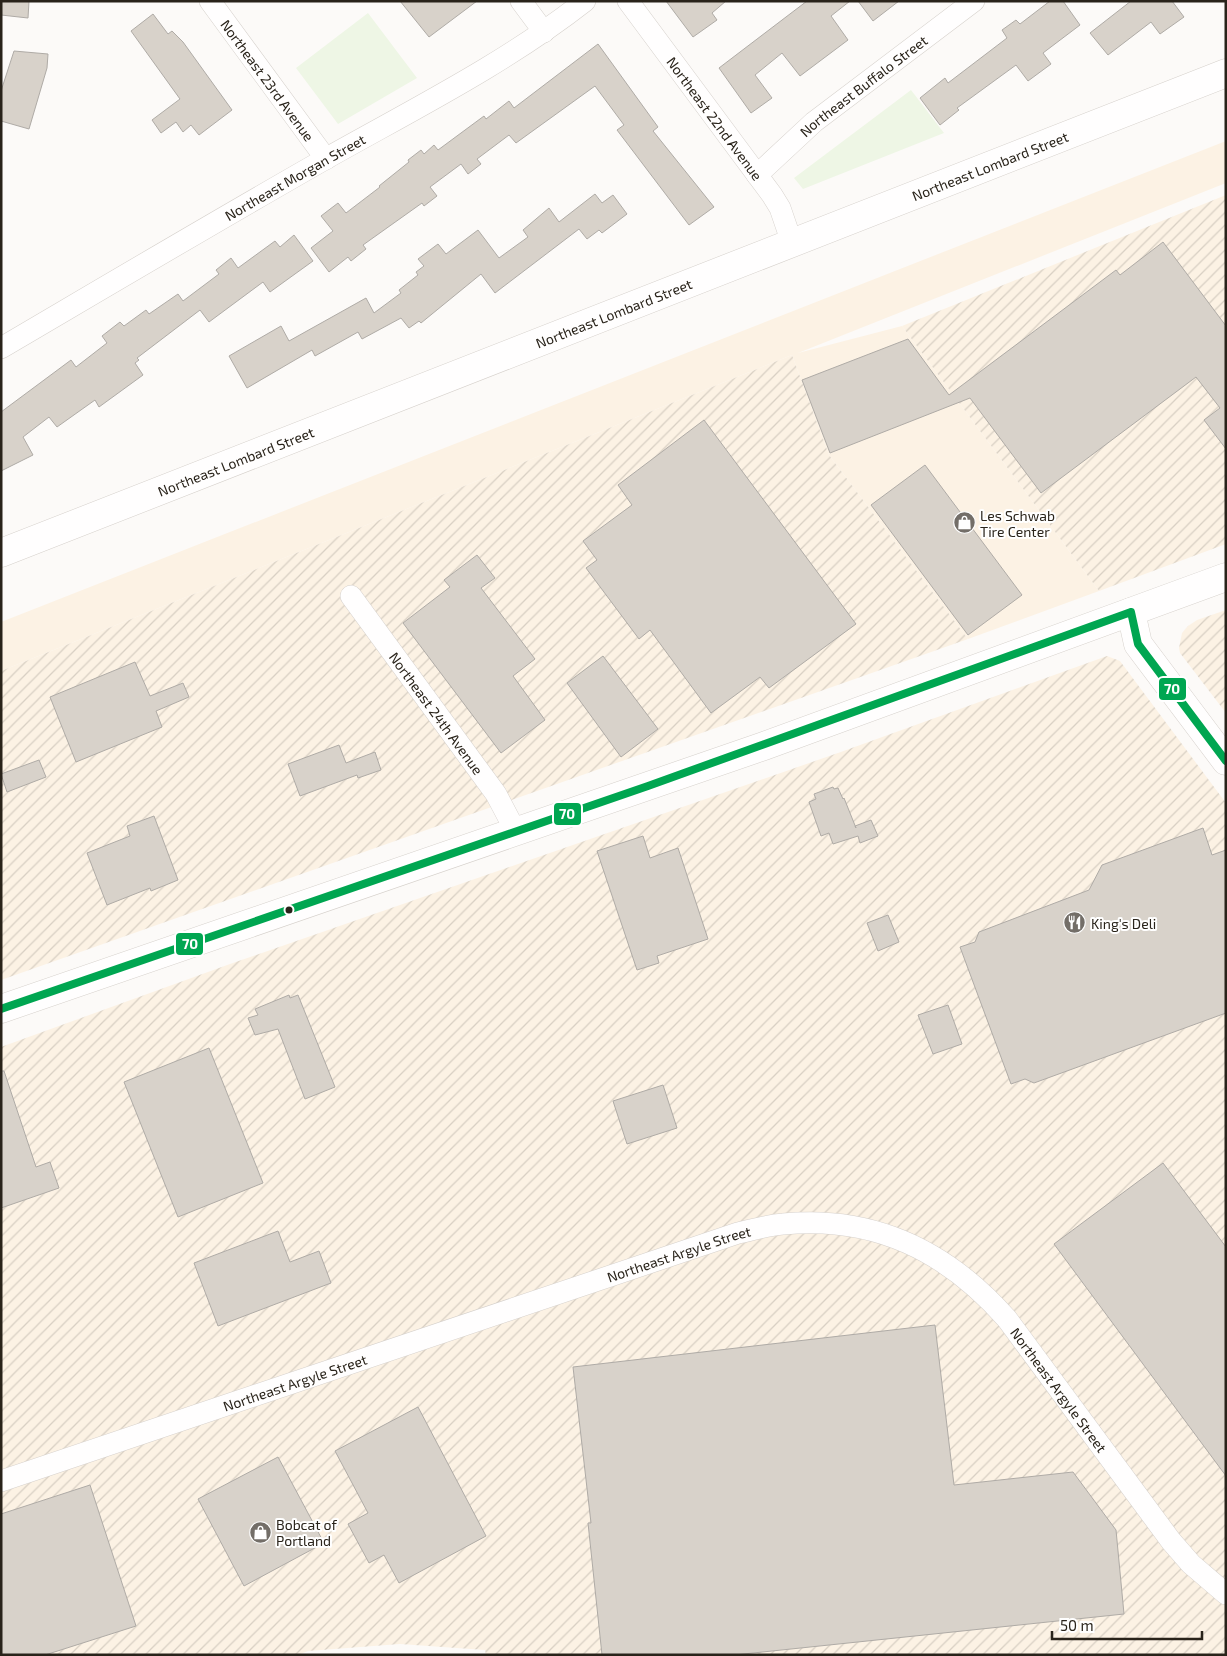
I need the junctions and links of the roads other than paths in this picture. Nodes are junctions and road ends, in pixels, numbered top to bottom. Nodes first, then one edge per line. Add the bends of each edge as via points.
1 (210, 1) edge
2 (521, 1) edge
3 (585, 1) edge
4 (628, 1) edge
5 (974, 1) edge
6 (544, 32) junction
7 (1226, 73) edge
8 (326, 159) junction
9 (757, 175) junction
10 (792, 243) junction
11 (1, 348) edge
12 (1, 552) edge
13 (1226, 577) edge
14 (351, 596) dead end
15 (1131, 612) junction
16 (1226, 761) edge
17 (516, 832) junction
18 (1, 1008) edge
19 (1, 1481) edge
20 (1226, 1594) edge

1 - 8 street, Northeast 23rd Avenue
2 - 6 street
3 - 6 street, Northeast Morgan Street
4 - 9 street, Northeast 22nd Avenue
5 - 9 street, Northeast Buffalo Street via 814,122
6 - 8 street, Northeast Morgan Street
7 - 10 main road, Northeast Lombard Street
8 - 11 street, Northeast Morgan Street
9 - 10 street, Northeast 22nd Avenue via 780,208
10 - 12 main road, Northeast Lombard Street
13 - 15 main road
14 - 17 street, Northeast 24th Avenue via 496,794
15 - 16 main road via 1138,644
15 - 17 main road
17 - 18 main road
19 - 20 street, Northeast Argyle Street via 738,1233 781,1224 842,1224 876,1230 936,1257 986,1296 1171,1540

